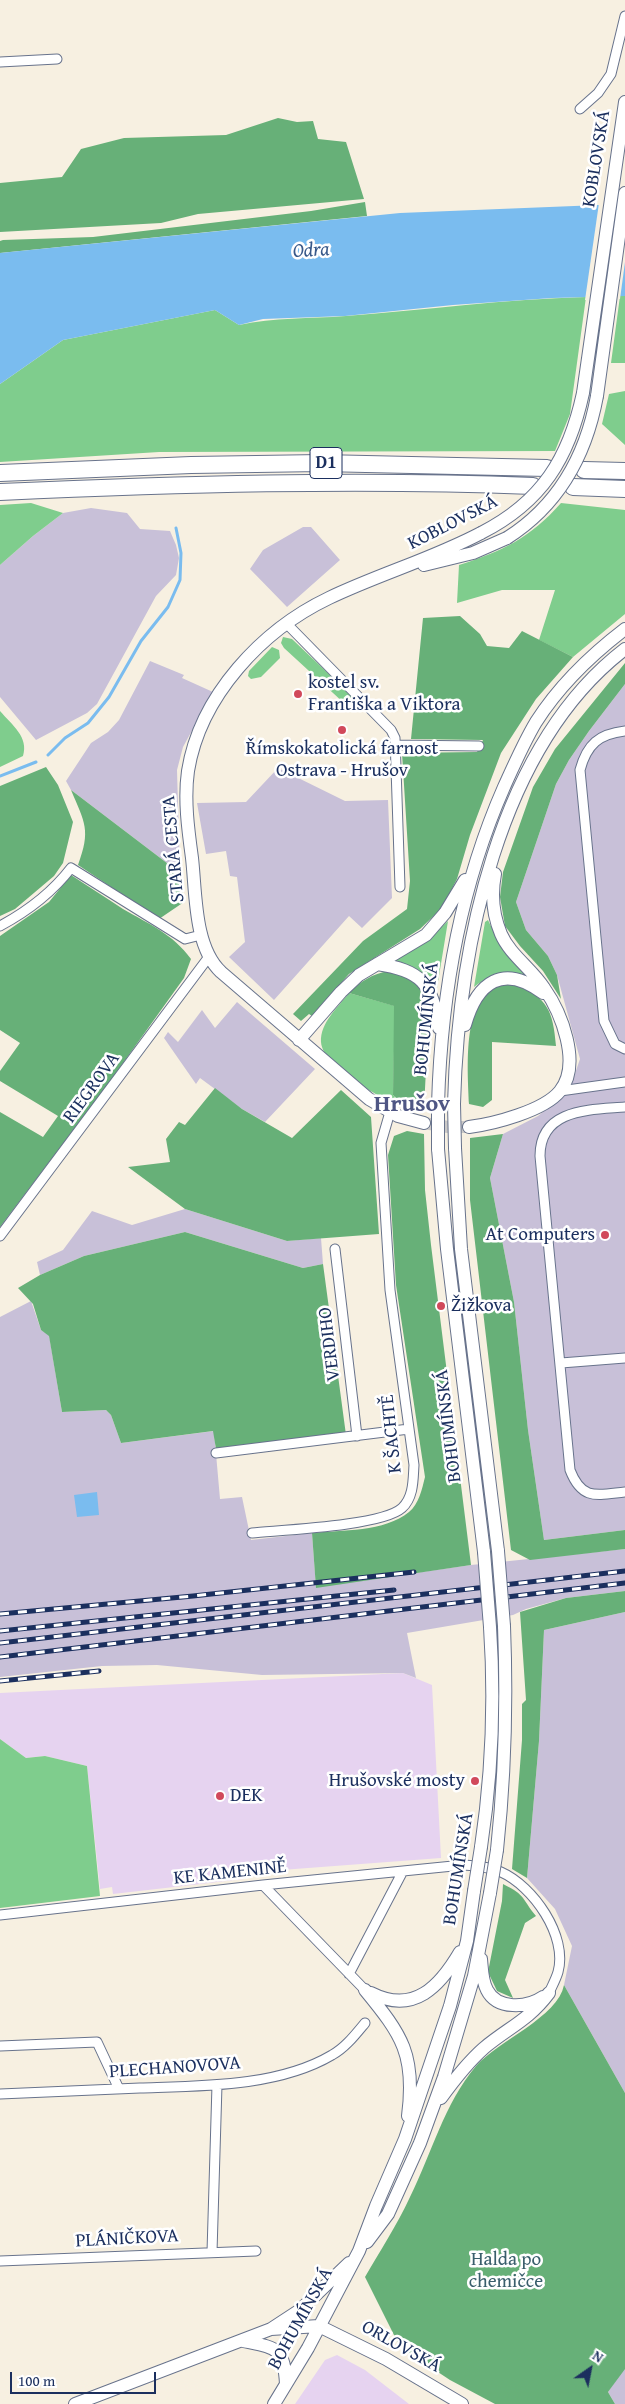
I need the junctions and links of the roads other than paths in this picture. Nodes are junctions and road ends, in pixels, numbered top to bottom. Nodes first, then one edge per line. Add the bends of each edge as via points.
1 (625, 16) edge
2 (57, 59) dead end
3 (0, 61) edge
4 (625, 102) edge
5 (580, 110) dead end
6 (625, 193) edge
7 (547, 468) dead end
8 (584, 470) dead end
9 (625, 471) edge
10 (0, 473) edge
11 (533, 486) dead end
12 (573, 487) dead end
13 (625, 489) edge
14 (0, 492) edge
15 (402, 570) junction
16 (286, 623) junction
17 (625, 629) edge
18 (625, 649) edge
19 (625, 731) edge
20 (395, 745) junction
21 (480, 746) dead end
22 (502, 832) junction
23 (477, 858) junction
24 (400, 886) dead end
25 (0, 926) edge
26 (201, 935) junction
27 (208, 958) junction
28 (377, 964) junction
29 (554, 1003) junction
30 (299, 1040) junction
31 (625, 1049) edge
32 (440, 1058) junction
33 (456, 1060) junction
34 (625, 1082) edge
35 (560, 1091) junction
36 (625, 1108) edge
37 (390, 1112) junction
38 (424, 1123) tunnel mouth
39 (469, 1127) tunnel mouth
40 (0, 1236) edge
41 (335, 1249) dead end
42 (625, 1358) edge
43 (561, 1363) junction
44 (409, 1429) junction
45 (357, 1436) junction
46 (216, 1453) dead end
47 (625, 1492) edge
48 (252, 1533) dead end
49 (403, 1871) junction
50 (263, 1885) junction
51 (0, 1915) edge
52 (483, 1934) junction
53 (467, 1941) junction
54 (349, 1974) junction
55 (365, 1990) junction
56 (549, 1993) junction
57 (365, 2024) dead end
58 (0, 2046) edge
59 (217, 2085) junction
60 (119, 2089) junction
61 (0, 2094) edge
62 (432, 2110) junction
63 (405, 2139) junction
64 (256, 2251) dead end
65 (359, 2251) junction
66 (212, 2252) junction
67 (0, 2262) edge
68 (319, 2326) junction
69 (271, 2329) junction
70 (243, 2341) junction
71 (286, 2384) junction
72 (75, 2404) edge
73 (274, 2404) edge
74 (462, 2404) edge

1 - 5 street via 611,74 598,93
2 - 3 street
4 - 15 main road, KOBLOVSKÁ, bridge via 583,393 567,445 547,480 518,510 481,533
6 - 15 main road, KOBLOVSKÁ, bridge via 597,396 583,448 565,483 540,513 507,538 459,558
7 - 10 highway, D1 via 320,463
8 - 9 highway
11 - 14 highway, D1 via 324,482
12 - 13 highway
15 - 16 main road, STARÁ CESTA via 334,596
16 - 20 street via 391,730
16 - 26 main road, STARÁ CESTA via 253,653 227,684 206,718 193,750 187,802
17 - 23 main road, BOHUMÍNSKÁ via 578,670 536,722 500,795
18 - 22 main road, BOHUMÍNSKÁ via 589,681 550,731 521,784
19 - 31 street via 599,738 583,758 580,770 604,1021 615,1044
20 - 21 street
20 - 24 street
22 - 29 main road via 494,882 495,917 508,945 543,985
22 - 33 main road, BOHUMÍNSKÁ via 469,956
23 - 28 main road via 456,896 431,929 414,944
23 - 32 main road, BOHUMÍNSKÁ via 453,953
25 - 26 street via 49,894 70,868 185,939
26 - 27 main road, STARÁ CESTA
27 - 30 main road, STARÁ CESTA
27 - 40 street, RIEGROVA
28 - 30 main road via 341,992
28 - 32 main road via 406,969 421,981 437,1017
29 - 33 main road via 534,986 519,980 503,979 485,986 472,1003
29 - 35 main road via 562,1019 568,1051 568,1075
30 - 37 main road, STARÁ CESTA via 354,1088
32 - 53 main road, BOHUMÍNSKÁ, bridge via 438,1148 484,1552 492,1663 492,1738 487,1808
33 - 52 main road, BOHUMÍNSKÁ, bridge via 455,1148 461,1249 498,1551 504,1626 504,1788
34 - 35 street
35 - 39 main road via 546,1102 508,1119
36 - 43 street via 572,1113 552,1126 542,1142 540,1156
37 - 38 main road, STARÁ CESTA
37 - 44 street, K ŠACHTĚ via 381,1150 390,1290
41 - 45 street, VERDIHO
42 - 43 street
43 - 47 street via 570,1470 574,1479 578,1487 591,1495
44 - 45 street
44 - 48 street, K ŠACHTĚ via 414,1465 411,1494 402,1508 375,1520
45 - 46 street
49 - 50 street, KE KAMENINĚ
49 - 54 street
49 - 56 street, KE KAMENINĚ via 463,1865 501,1871 516,1880 532,1894 547,1915 559,1950 559,1971
50 - 51 street, KE KAMENINĚ
50 - 54 street
52 - 56 main road via 482,1972 491,1996 511,2006 526,2006
52 - 62 main road, BOHUMÍNSKÁ via 465,2010
53 - 55 main road via 442,1980 430,1991 399,2001 384,2000
53 - 63 main road, BOHUMÍNSKÁ via 441,2039
54 - 55 street
55 - 63 main road via 388,2016 403,2042 411,2096
56 - 62 main road via 536,2010 466,2064
57 - 59 street, PLECHANOVOVA via 334,2054 315,2064 288,2073
58 - 60 street via 97,2042
59 - 60 street, PLECHANOVOVA
59 - 66 street
60 - 61 street, PLECHANOVOVA
62 - 65 main road, BOHUMÍNSKÁ via 388,2214
63 - 65 main road, BOHUMÍNSKÁ
64 - 66 street, PLÁNIČKOVA
65 - 68 main road, BOHUMÍNSKÁ
65 - 69 main road via 300,2310
66 - 67 street, PLÁNIČKOVA
68 - 69 main road
68 - 71 main road, BOHUMÍNSKÁ
68 - 74 main road, ORLOVSKÁ via 386,2359
69 - 70 main road
70 - 71 main road via 267,2346 281,2354
70 - 72 main road
71 - 73 main road, BOHUMÍNSKÁ

